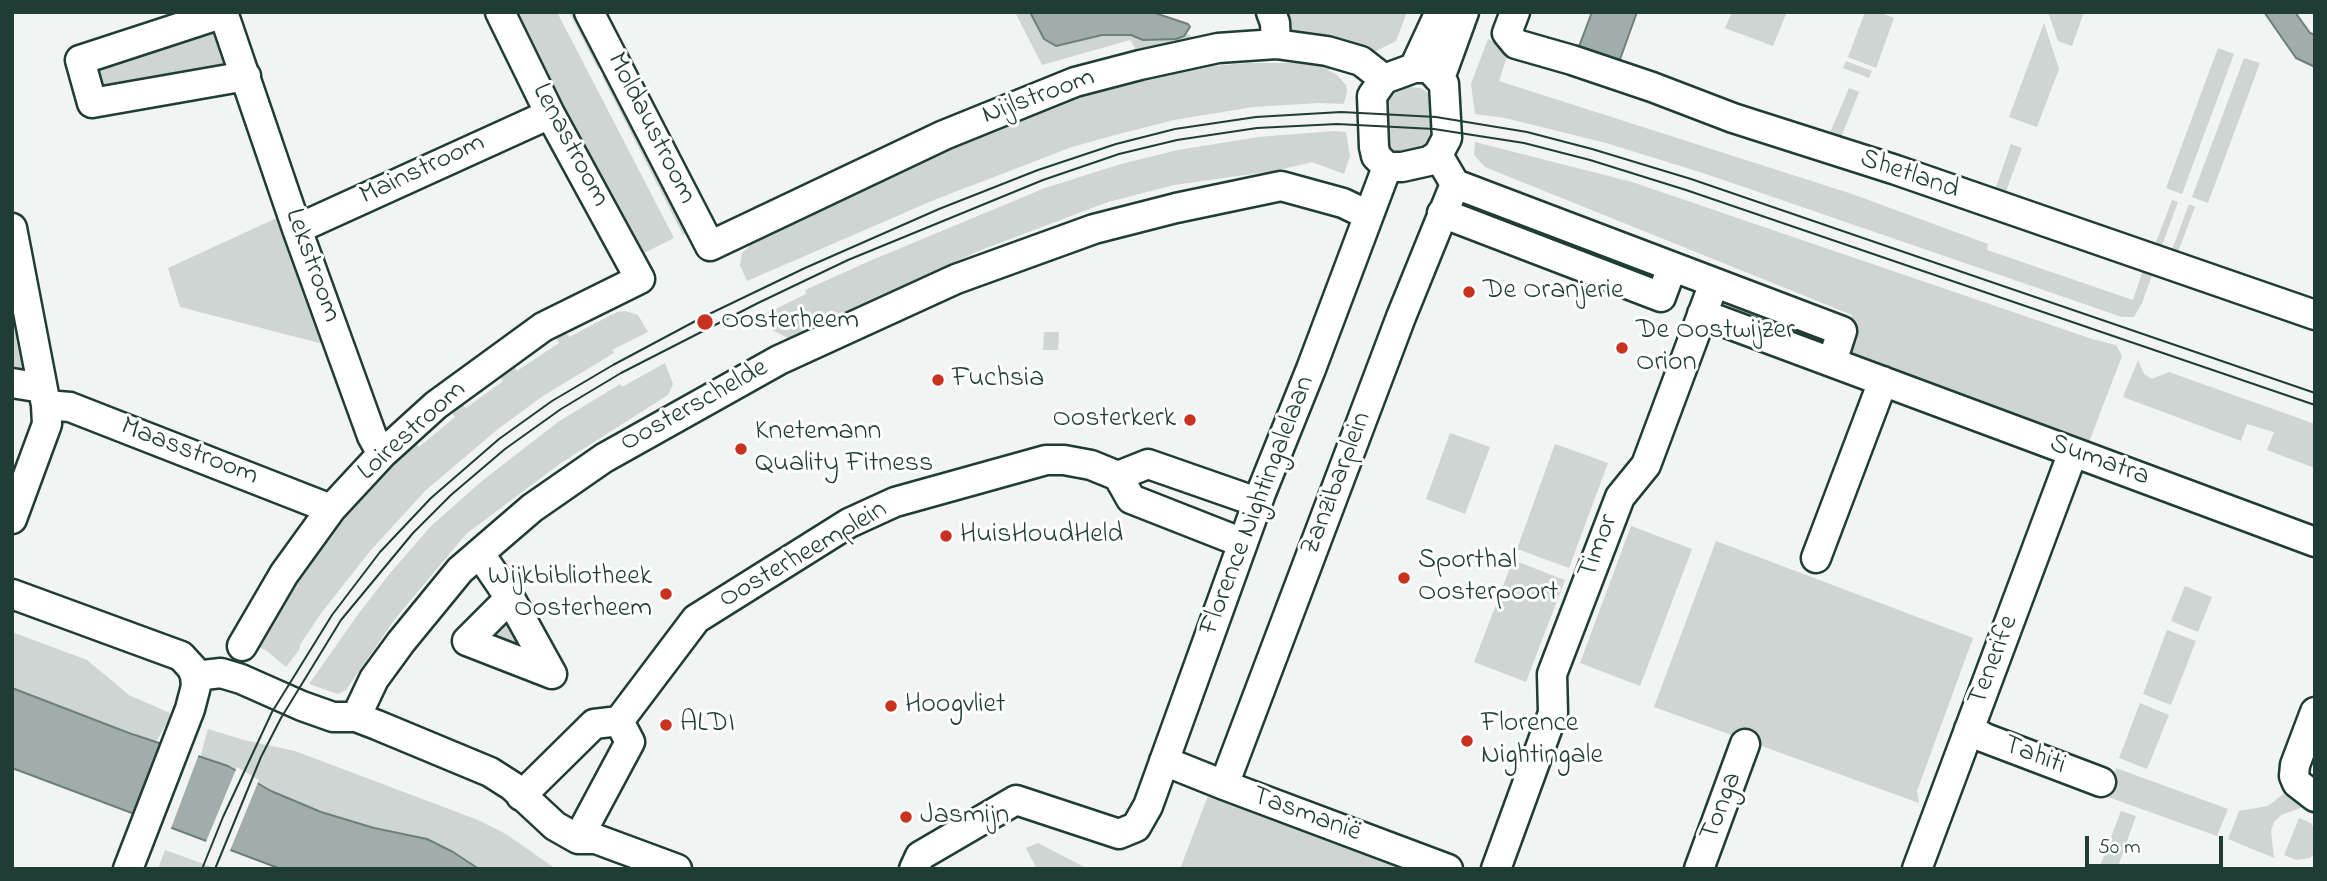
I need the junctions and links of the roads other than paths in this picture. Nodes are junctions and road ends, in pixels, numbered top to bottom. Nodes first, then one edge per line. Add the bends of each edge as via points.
1 (500, 12) edge
2 (589, 12) edge
3 (1271, 12) edge
4 (1440, 12) edge
5 (1464, 12) edge
6 (223, 13) edge
7 (1511, 22) edge
8 (1276, 44) junction
9 (1427, 73) junction
10 (246, 76) junction
11 (1384, 79) junction
12 (550, 114) junction
13 (1438, 155) junction
14 (1387, 167) junction
15 (1455, 184) junction
16 (1442, 212) junction
17 (1368, 215) junction
18 (12, 228) edge
19 (297, 229) junction
20 (710, 246) joint
21 (1672, 267) junction
22 (640, 279) joint
23 (1714, 283) junction
24 (19, 305) edge
25 (1702, 314) junction
26 (2315, 315) edge
27 (1832, 362) junction
28 (1883, 381) junction
29 (12, 383) edge
30 (44, 396) junction
31 (2073, 452) junction
32 (382, 454) junction
33 (1118, 476) junction
34 (1257, 502) junction
35 (331, 509) junction
36 (12, 519) edge
37 (2315, 542) edge
38 (1243, 543) junction
39 (480, 554) junction
40 (1816, 558) dead end
41 (12, 594) edge
42 (510, 598) dead end
43 (242, 646) dead end
44 (195, 676) junction
45 (2315, 712) edge
46 (356, 717) junction
47 (619, 722) junction
48 (1969, 729) junction
49 (1745, 744) dead end
50 (1164, 761) junction
51 (2101, 782) dead end
52 (1224, 785) junction
53 (521, 796) junction
54 (2315, 797) edge
55 (578, 839) junction
56 (128, 869) edge
57 (677, 869) edge
58 (914, 869) edge
59 (1448, 869) edge
60 (1496, 869) edge
61 (1699, 869) edge
62 (1917, 869) edge

1 - 12 street, Lenastroom
2 - 20 street, Moldaustroom
3 - 8 street
4 - 9 street
5 - 9 street
6 - 10 street, Lekstroom
6 - 10 street, Lekstroom via 80,60 92,103
7 - 26 street, Shetland via 1516,44
8 - 11 street, Nijlstroom via 1361,61
8 - 20 street, Nijlstroom via 1218,48 1075,82 944,135
9 - 11 street
9 - 13 street via 1445,97 1447,138
10 - 19 street, Lekstroom
11 - 14 street via 1371,103 1376,156
12 - 19 street, Mainstroom
12 - 22 street, Lenastroom
13 - 14 street via 1429,161
13 - 15 street
14 - 17 street, Florence Nightingalelaan
15 - 16 street, Zanzibarplein
15 - 21 street
16 - 21 street via 1661,297
16 - 52 street, Zanzibarplein
17 - 34 street, Florence Nightingalelaan
17 - 39 street, Oosterschelde via 1281,186 1094,229 956,279 779,360 625,445 532,508
18 - 24 street
19 - 32 street, Lekstroom
21 - 23 street
22 - 32 street, Loirestroom via 543,327 436,405
23 - 25 street, Timor
23 - 27 street via 1842,331
24 - 30 street
25 - 27 street, Sumatra
25 - 60 street, Timor via 1646,465 1620,497 1552,674 1553,713
27 - 28 street, Sumatra
28 - 31 street, Sumatra
28 - 40 street
29 - 30 street, Maasstroom
30 - 35 street, Maasstroom
30 - 36 street via 47,424
31 - 37 street, Sumatra
31 - 48 street, Tenerife
32 - 35 street, Loirestroom
33 - 34 street via 1148,464
33 - 38 street via 1131,499
33 - 47 street, Oosterheemplein via 1063,460 1046,460 895,502 849,523 696,619
34 - 38 street, Florence Nightingalelaan
35 - 43 street, Loirestroom via 284,574
38 - 50 street, Florence Nightingalelaan
39 - 42 street
39 - 46 street, Oosterschelde via 460,570 401,642 374,679
41 - 44 street via 181,656
44 - 46 street via 221,673 333,717
44 - 56 street via 194,698
45 - 54 street via 2294,776
46 - 53 street via 490,772
47 - 53 street via 594,724
47 - 55 street via 630,741
48 - 51 street, Tahiti
48 - 62 street, Tenerife
49 - 61 street, Tonga
50 - 52 street, Tasmanië
50 - 58 street, Florence Nightingalelaan via 1136,827 1119,834 1016,800 920,856
52 - 59 street, Tasmanië
53 - 55 street
55 - 57 street via 596,839

